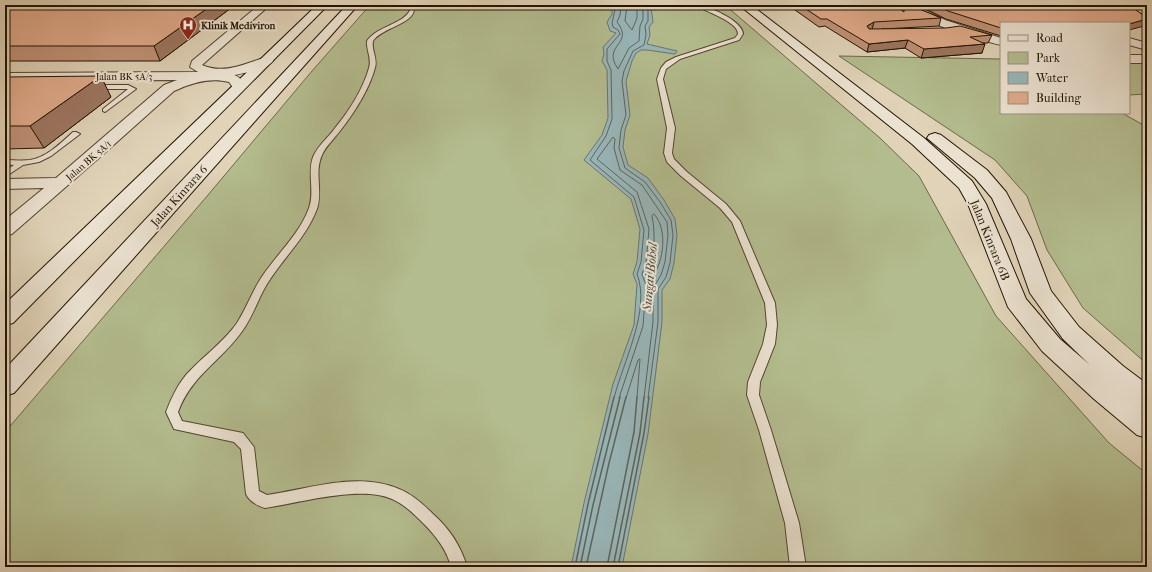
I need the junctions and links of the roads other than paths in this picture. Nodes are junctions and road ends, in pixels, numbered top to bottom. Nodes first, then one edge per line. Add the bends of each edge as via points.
1 (265, 5) edge
2 (323, 5) edge
3 (352, 5) edge
4 (407, 5) edge
5 (698, 5) edge
6 (744, 5) edge
7 (758, 5) edge
8 (908, 5) edge
9 (958, 28) junction
10 (935, 31) edge
11 (1130, 41) edge
12 (1000, 42) edge
13 (1147, 47) edge
14 (1130, 59) edge
15 (1147, 59) edge
16 (267, 60) junction
17 (196, 64) junction
18 (5, 76) edge
19 (148, 76) junction
20 (213, 76) junction
21 (240, 86) junction
22 (84, 87) edge
23 (169, 88) junction
24 (105, 110) dead end
25 (76, 134) dead end
26 (5, 162) edge
27 (22, 162) junction
28 (6, 182) edge
29 (61, 183) junction
30 (5, 230) edge
31 (5, 318) edge
32 (5, 386) edge
33 (1147, 399) edge
34 (1147, 427) edge
35 (459, 567) edge
36 (798, 567) edge

1 - 17 street
2 - 16 street
3 - 32 street, Jalan Kinrara 6
4 - 35 lane via 412,10 410,16 382,30 370,42 373,60 371,72 354,105 317,158 316,195 302,230 266,278 235,334 188,380 175,399 172,412 178,425 238,438 247,447 253,494 265,502 319,492 366,488 394,493 428,518 447,539
5 - 36 lane via 738,25 741,35 737,39 678,58 660,72 671,128 668,153 670,160 723,206 736,221 770,303 772,325 769,344 754,382 754,395 792,523
6 - 34 street, Jalan Kinrara 6B via 918,142 966,185 977,204 1016,302 1051,345
7 - 33 street, Jalan Kinrara 6B via 981,174 1000,196 1022,239 1041,293 1049,304 1071,332 1114,373
8 - 9 street via 918,12
9 - 10 street
9 - 12 street
11 - 13 street
14 - 15 street
16 - 17 street via 240,70 224,72 201,70
16 - 21 street
17 - 19 street
18 - 19 street, Jalan BK 5A/3
19 - 20 street, Jalan BK 5A/3
19 - 23 street via 163,80
20 - 21 street, Jalan BK 5A/3 via 234,79
20 - 23 street, Jalan BK 5A/1 via 192,79
21 - 31 street
22 - 24 lane via 133,89
23 - 29 street, Jalan BK 5A/1
25 - 27 lane via 51,154
26 - 27 lane
27 - 28 lane
28 - 29 street
29 - 30 street, Jalan BK 5A/1

